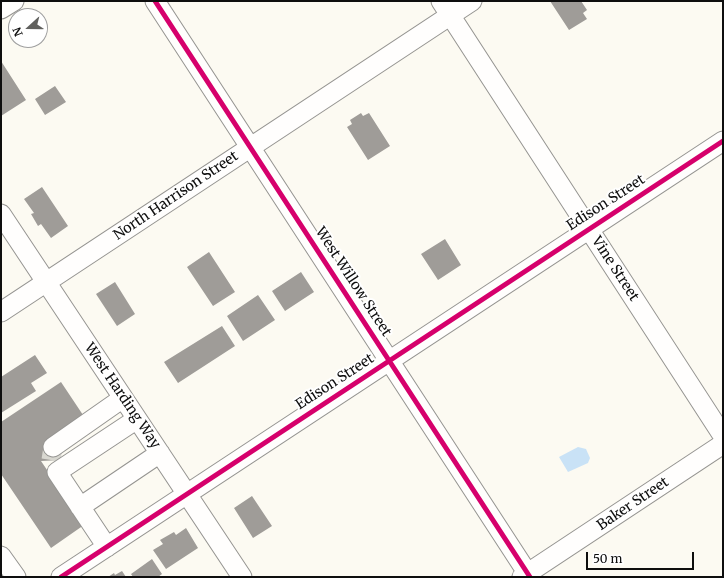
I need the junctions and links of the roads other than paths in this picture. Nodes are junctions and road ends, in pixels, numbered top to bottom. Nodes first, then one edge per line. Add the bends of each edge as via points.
1 (14, 1) edge
2 (155, 1) edge
3 (472, 1) edge
4 (446, 8) edge
5 (1, 9) edge
6 (723, 140) edge
7 (250, 147) junction
8 (1, 214) edge
9 (589, 229) junction
10 (46, 283) junction
11 (1, 312) edge
12 (390, 360) junction
13 (123, 398) junction
14 (137, 419) junction
15 (723, 436) edge
16 (723, 444) edge
17 (160, 453) junction
18 (53, 460) junction
19 (187, 494) junction
20 (80, 507) junction
21 (107, 547) junction
22 (1, 556) edge
23 (527, 576) edge
24 (16, 577) edge
25 (61, 577) edge
26 (242, 577) edge

1 - 5 street
2 - 7 street, West Willow Street
3 - 4 street, North Harrison Street
4 - 7 street, North Harrison Street
4 - 9 street, Vine Street
6 - 9 street, Edison Street
7 - 10 street, North Harrison Street
7 - 12 street, West Willow Street
8 - 10 street, West Harding Way
9 - 12 street, Edison Street
9 - 15 street, Vine Street
10 - 11 street, North Harrison Street
10 - 13 street, West Harding Way
12 - 19 street, Edison Street
12 - 23 street, West Willow Street
13 - 14 street, West Harding Way
13 - 18 street
14 - 17 street, West Harding Way
14 - 18 street
16 - 23 street, Baker Street
17 - 19 street, West Harding Way
17 - 20 street
18 - 20 street
19 - 21 street, Edison Street
19 - 26 street, West Harding Way
20 - 21 street
21 - 25 street, Edison Street
22 - 24 street

